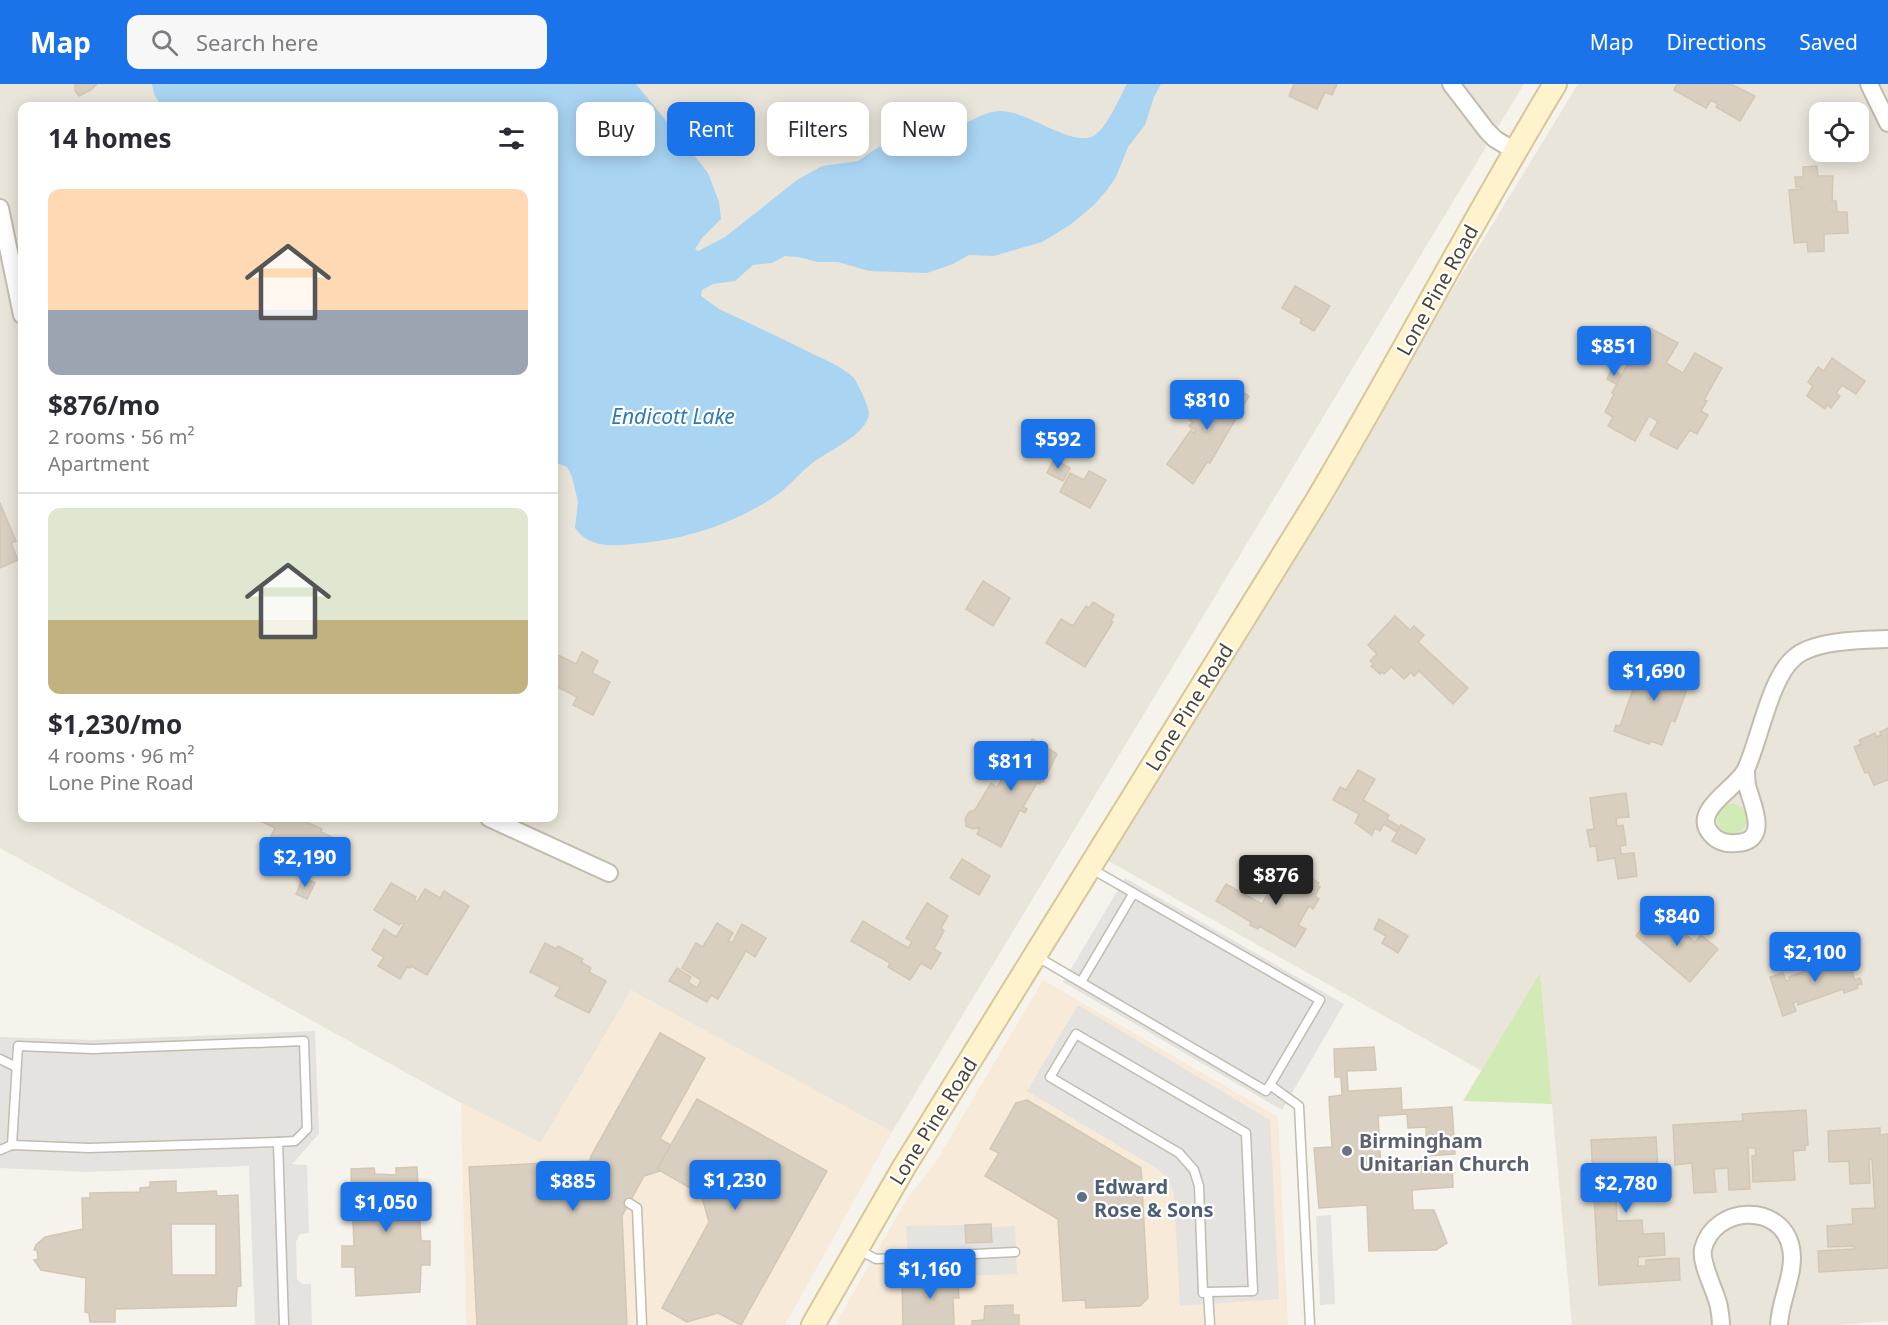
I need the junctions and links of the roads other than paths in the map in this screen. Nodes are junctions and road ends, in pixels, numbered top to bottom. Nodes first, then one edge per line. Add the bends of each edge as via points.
1 (1451, 84) edge
2 (1556, 84) edge
3 (1869, 84) edge
4 (1888, 123) edge
5 (1515, 151) junction
6 (0, 208) edge
7 (18, 296) edge
8 (1888, 639) edge
9 (1746, 771) dead end
10 (498, 822) edge
11 (1090, 868) junction
12 (609, 873) dead end
13 (1133, 894) junction
14 (1036, 956) junction
15 (1081, 982) junction
16 (0, 1059) edge
17 (16, 1067) junction
18 (1270, 1085) junction
19 (278, 1142) junction
20 (12, 1145) junction
21 (0, 1150) edge
22 (629, 1203) dead end
23 (856, 1249) junction
24 (1015, 1252) dead end
25 (1208, 1292) junction
26 (284, 1325) edge
27 (642, 1325) edge
28 (813, 1325) edge
29 (1210, 1325) edge
30 (1310, 1325) edge
31 (1721, 1325) edge
32 (1779, 1325) edge

1 - 5 street via 1487,131
2 - 5 street, Lone Pine Road
3 - 4 street
5 - 11 street, Lone Pine Road via 1369,413
6 - 7 street
8 - 9 street via 1822,645 1796,655 1780,676
10 - 12 street
11 - 13 lane
11 - 14 street, Lone Pine Road
13 - 15 lane
13 - 18 lane via 1320,1000
14 - 15 lane
14 - 23 street, Lone Pine Road
15 - 18 lane via 1266,1091
16 - 17 lane
17 - 19 lane via 18,1046 93,1049 304,1041 307,1129 295,1141
17 - 20 lane
18 - 30 lane via 1299,1106
19 - 20 lane via 89,1148
19 - 26 lane
20 - 21 lane
22 - 27 lane via 637,1208
23 - 24 lane via 876,1258
23 - 28 street, Lone Pine Road
25 - 25 lane via 1203,1293 1199,1186 1194,1170 1179,1153 1050,1077 1076,1034 1246,1133 1253,1291
25 - 29 lane
31 - 32 street via 1703,1251 1719,1223 1752,1215 1778,1224 1786,1232 1791,1248 1792,1263

